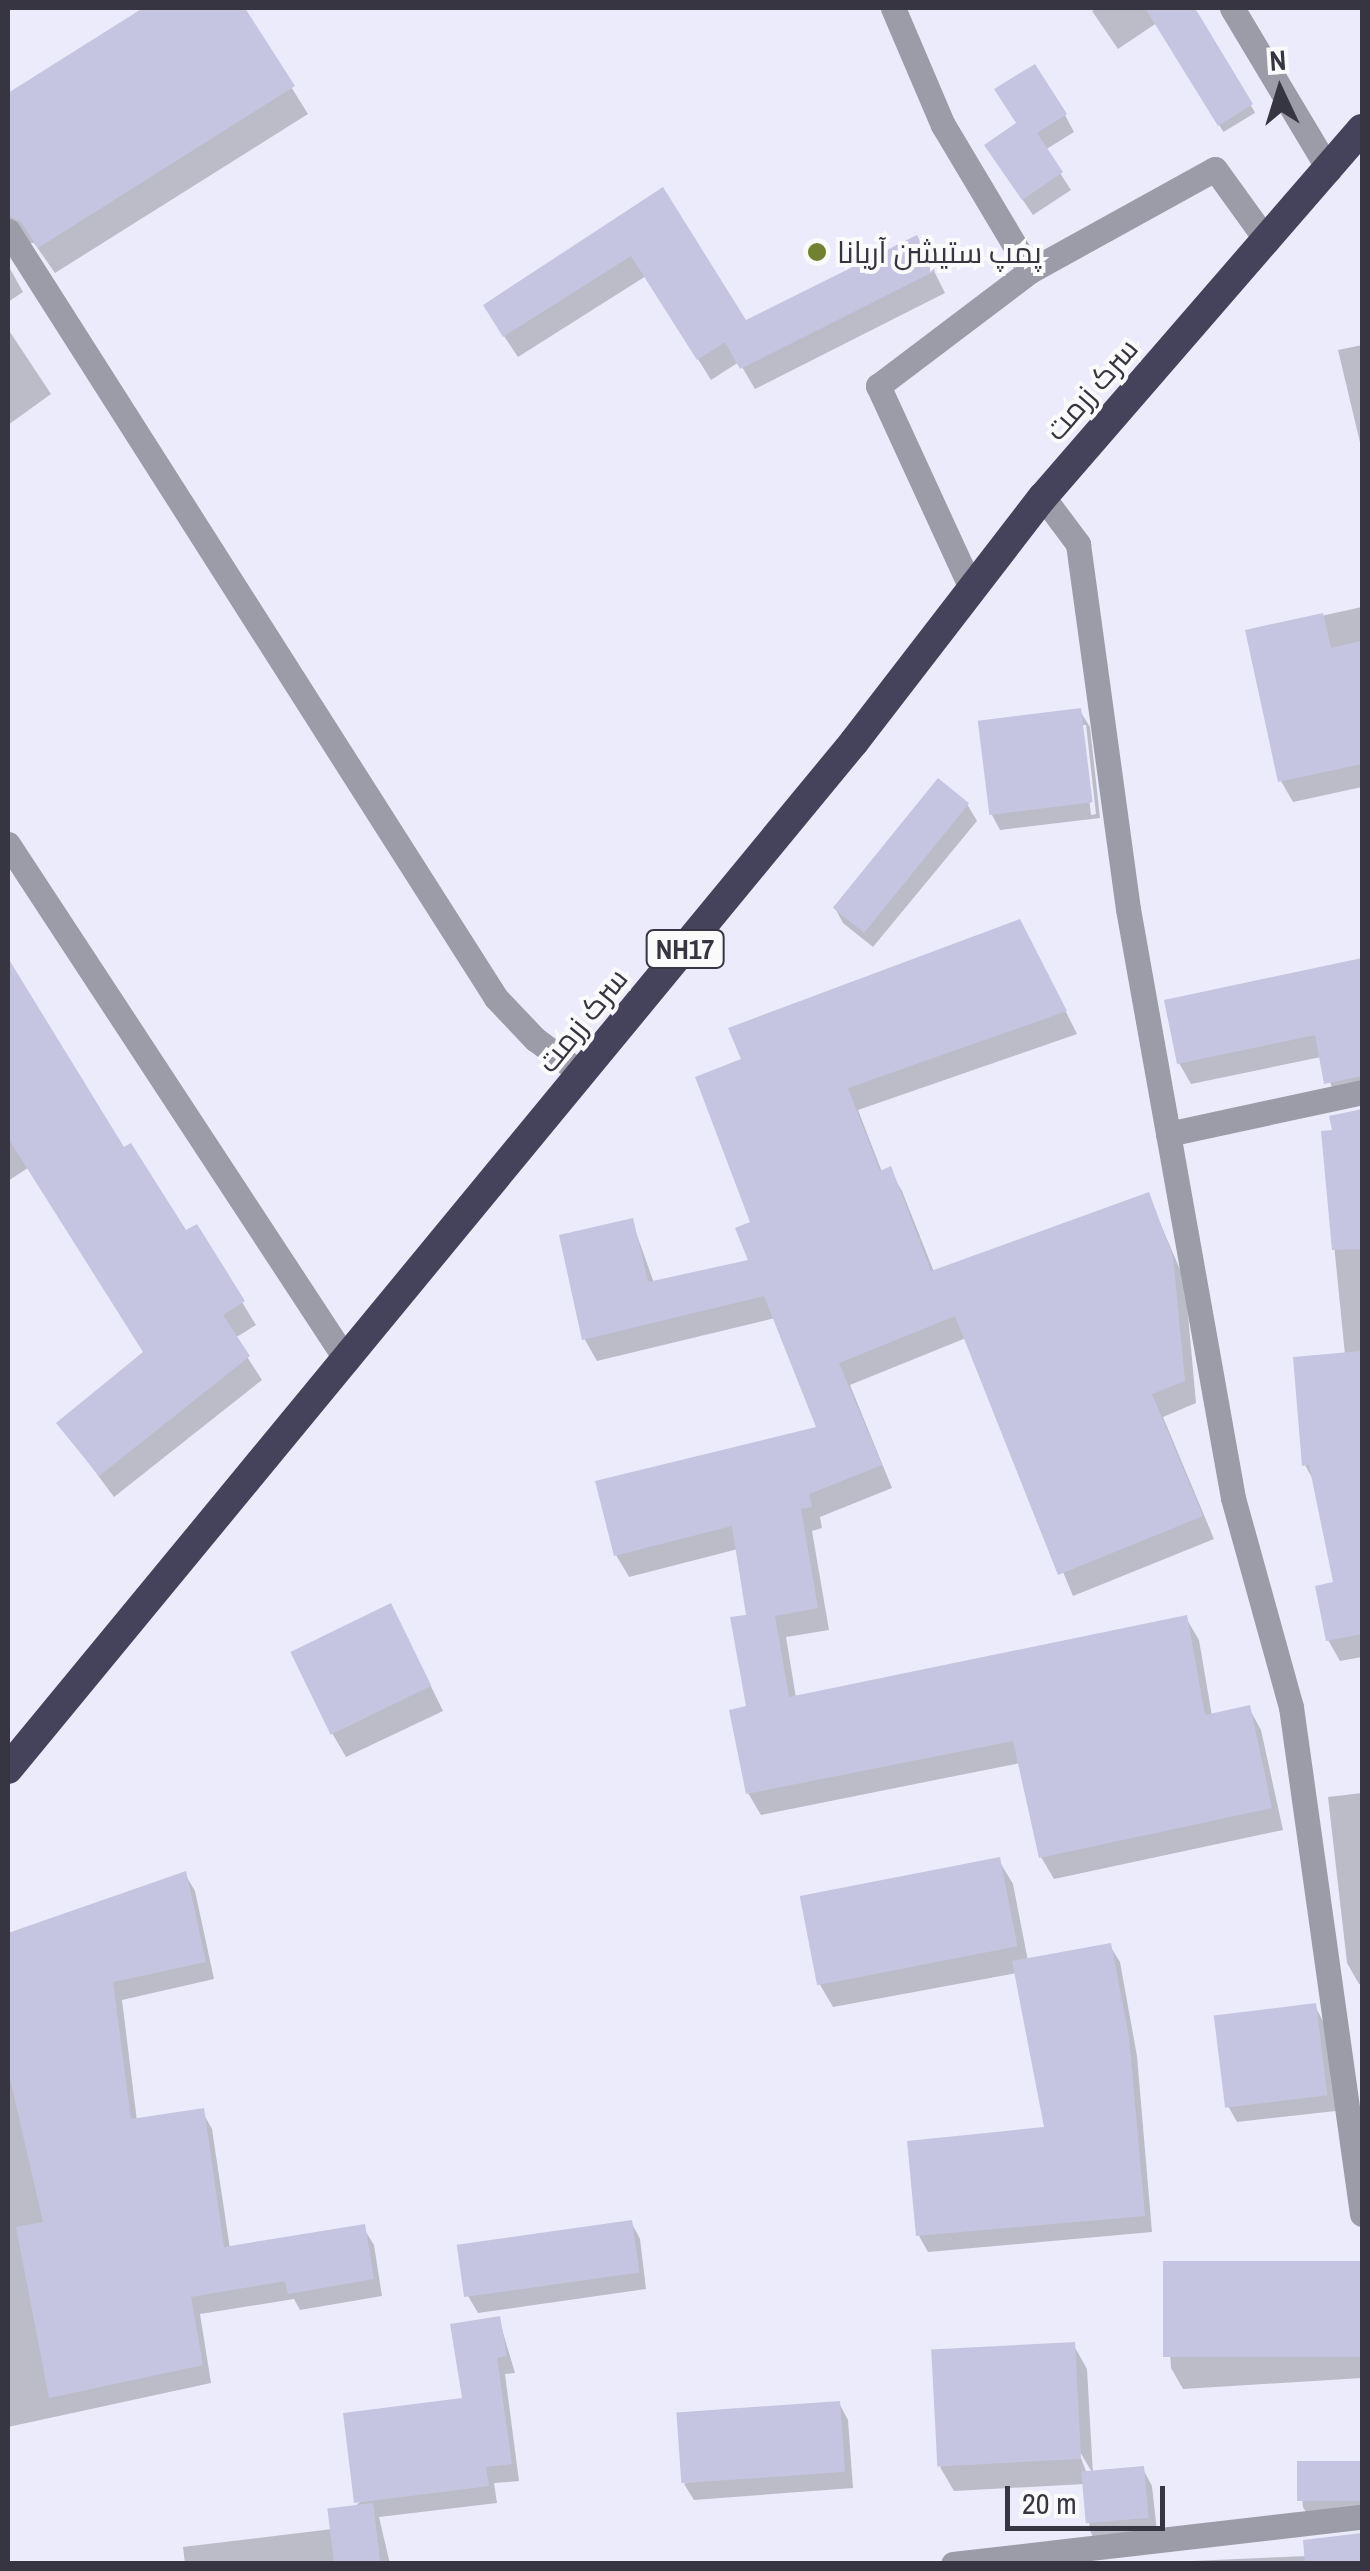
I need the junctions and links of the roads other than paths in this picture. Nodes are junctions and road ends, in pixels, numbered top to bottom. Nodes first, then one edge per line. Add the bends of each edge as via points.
1 (893, 8) edge
2 (1232, 8) edge
3 (1362, 129) edge
4 (1328, 170) junction
5 (8, 231) edge
6 (1266, 241) junction
7 (1030, 271) junction
8 (1043, 498) junction
9 (972, 590) junction
10 (8, 844) edge
11 (582, 1074) junction
12 (1362, 1092) edge
13 (1168, 1134) junction
14 (347, 1362) junction
15 (8, 1769) edge
16 (1362, 2214) edge
17 (1362, 2516) edge
18 (953, 2564) edge

1 - 7 street via 942,125
2 - 4 street
3 - 4 highway, سرک زرمت / NH17
4 - 6 highway, سرک زرمت / NH17
5 - 11 street via 496,998 534,1039
6 - 7 street via 1216,169
6 - 8 highway, سرک زرمت / NH17
7 - 9 street via 878,386
8 - 9 highway, سرک زرمت / NH17
8 - 13 street via 1078,544 1128,909
9 - 11 highway, سرک زرمت / NH17
10 - 14 street
11 - 14 highway, سرک زرمت / NH17
12 - 13 street
13 - 16 street via 1232,1498 1291,1708
14 - 15 highway, سرک زرمت / NH17
17 - 18 street

